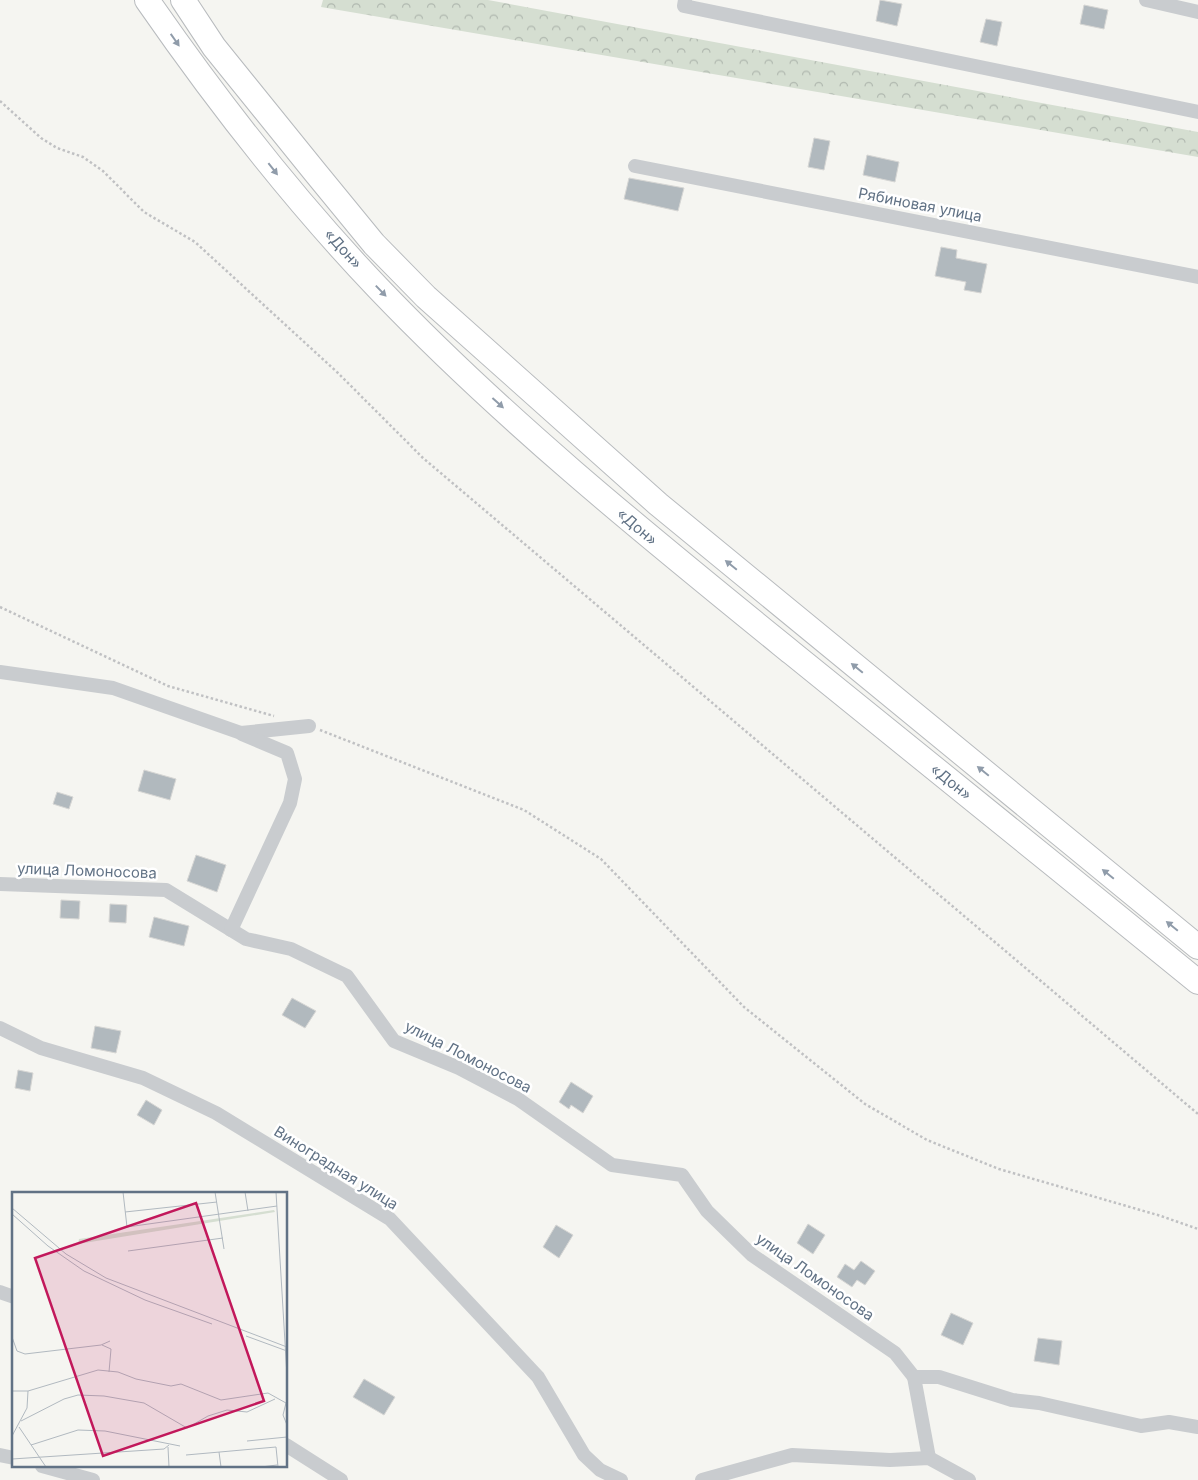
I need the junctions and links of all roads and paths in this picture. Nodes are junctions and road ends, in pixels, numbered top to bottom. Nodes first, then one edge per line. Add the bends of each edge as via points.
1 (147, 0) edge
2 (183, 0) edge
3 (685, 0) edge
4 (1146, 0) edge
5 (1198, 12) edge
6 (0, 101) edge
7 (1198, 112) edge
8 (635, 166) dead end
9 (1198, 277) edge
10 (0, 607) edge
11 (0, 672) edge
12 (277, 716) dead end
13 (309, 726) joint
14 (241, 734) junction
15 (0, 884) edge
16 (231, 930) junction
17 (1198, 947) edge
18 (1198, 982) edge
19 (0, 1028) edge
20 (1198, 1114) edge
21 (1198, 1229) edge
22 (0, 1292) edge
23 (12, 1296) edge
24 (914, 1377) junction
25 (1198, 1426) edge
26 (288, 1446) edge
27 (929, 1458) junction
28 (49, 1468) edge
29 (93, 1480) edge
30 (341, 1480) edge
31 (622, 1480) edge
32 (702, 1480) edge
33 (969, 1480) edge

1 -> 18 highway, «Дон» via 201,78 296,198 378,288 464,373 640,530
17 -> 2 highway, «Дон» via 658,504 432,303 374,244 214,47
3 - 7 street via 684,6
4 - 5 street
6 - 20 path via 41,138 57,148 83,157 103,171 144,212 195,242 296,333 423,458
8 - 9 street, Рябиновая улица
10 - 12 path via 168,686
11 - 14 street via 114,688
13 - 14 street
13 - 21 path via 524,810 601,859 744,1007 865,1104 927,1140 999,1170
14 - 16 street via 287,753 295,779 290,803
15 - 16 street, улица Ломоносова via 166,890
16 - 24 street, улица Ломоносова via 246,939 290,949 347,976 394,1040 459,1068 518,1099 612,1164 682,1175 708,1211 752,1255 895,1353
19 - 31 street, Виноградная улица via 41,1048 143,1078 216,1113 390,1219 538,1377 584,1455 600,1470
22 - 23 street
24 - 25 street via 939,1377 1012,1400 1141,1426 1169,1422
24 - 27 street
26 - 30 street
27 - 32 street via 890,1460 792,1455
27 - 33 street
28 - 29 street

